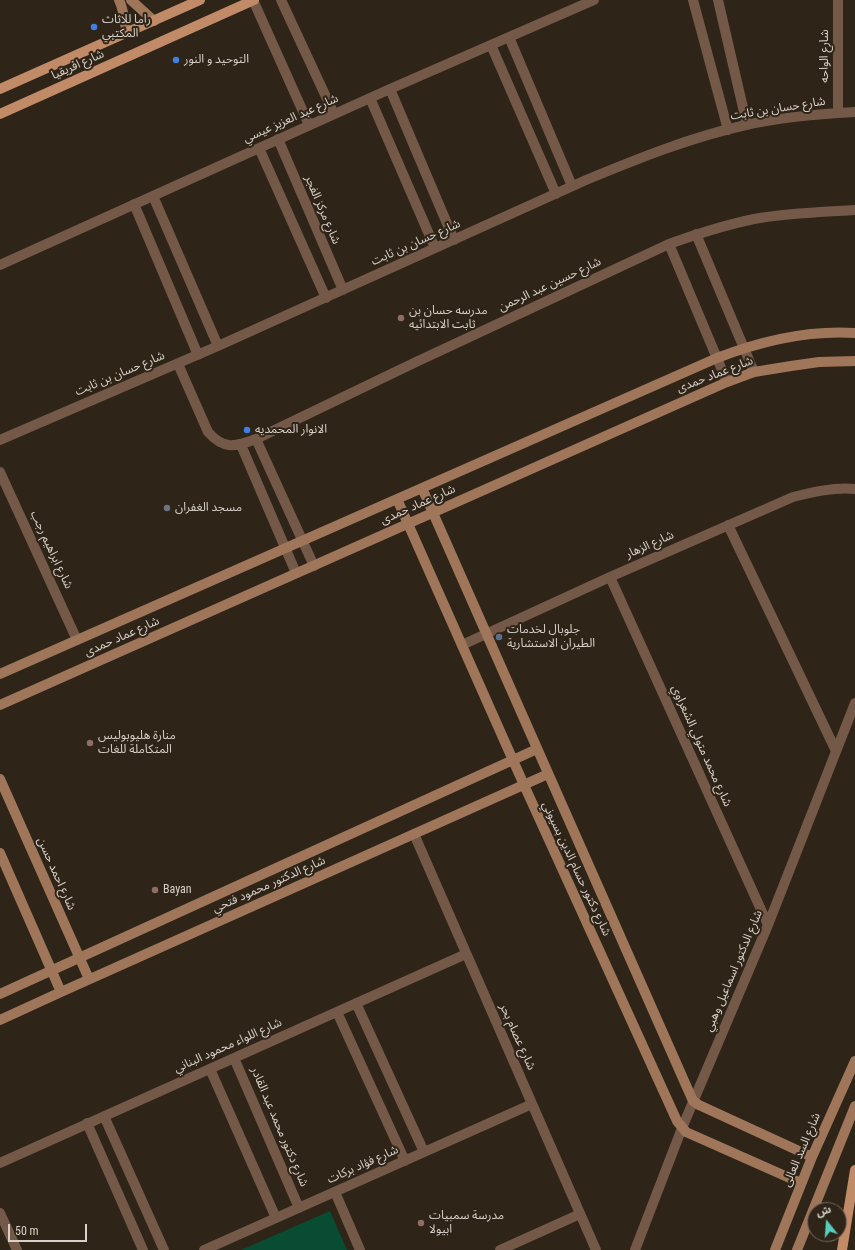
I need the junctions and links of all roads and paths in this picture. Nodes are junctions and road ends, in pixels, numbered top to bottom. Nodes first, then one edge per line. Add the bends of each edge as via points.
1 (125, 0) edge
2 (200, 0) edge
3 (253, 0) edge
4 (281, 0) edge
5 (594, 0) edge
6 (693, 0) edge
7 (718, 0) edge
8 (838, 0) edge
9 (154, 21) junction
10 (127, 33) junction
11 (508, 37) junction
12 (491, 45) junction
13 (0, 89) edge
14 (390, 89) junction
15 (370, 98) junction
16 (855, 112) edge
17 (838, 113) junction
18 (0, 114) edge
19 (334, 114) junction
20 (309, 125) junction
21 (747, 125) junction
22 (728, 130) junction
23 (278, 140) junction
24 (259, 148) junction
25 (572, 186) junction
26 (556, 194) junction
27 (153, 196) junction
28 (134, 204) junction
29 (855, 210) edge
30 (696, 234) junction
31 (454, 240) junction
32 (669, 244) junction
33 (435, 248) junction
34 (0, 265) edge
35 (343, 290) junction
36 (326, 298) junction
37 (855, 333) edge
38 (218, 346) junction
39 (744, 347) junction
40 (198, 355) junction
41 (717, 358) junction
42 (855, 361) edge
43 (178, 364) junction
44 (754, 372) junction
45 (727, 382) junction
46 (256, 439) junction
47 (0, 440) edge
48 (240, 444) junction
49 (0, 472) edge
50 (422, 488) junction
51 (855, 490) edge
52 (397, 499) junction
53 (433, 513) junction
54 (408, 524) junction
55 (728, 525) junction
56 (302, 541) junction
57 (286, 548) junction
58 (314, 566) junction
59 (296, 573) junction
60 (610, 577) junction
61 (487, 634) junction
62 (77, 640) junction
63 (462, 645) junction
64 (0, 674) edge
65 (855, 703) edge
66 (0, 705) edge
67 (537, 749) junction
68 (836, 751) junction
69 (513, 760) junction
70 (548, 774) junction
71 (0, 780) edge
72 (524, 785) junction
73 (414, 834) junction
74 (0, 853) edge
75 (768, 925) junction
76 (466, 954) junction
77 (79, 957) junction
78 (51, 970) junction
79 (89, 979) junction
80 (60, 992) junction
81 (0, 994) edge
82 (356, 1003) junction
83 (337, 1012) junction
84 (0, 1020) edge
85 (234, 1058) junction
86 (855, 1061) edge
87 (210, 1068) junction
88 (693, 1101) junction
89 (532, 1104) junction
90 (855, 1106) edge
91 (104, 1116) junction
92 (87, 1123) junction
93 (682, 1128) junction
94 (424, 1152) junction
95 (812, 1157) junction
96 (404, 1161) junction
97 (0, 1163) edge
98 (855, 1170) edge
99 (801, 1183) junction
100 (335, 1192) junction
101 (299, 1208) junction
102 (0, 1213) edge
103 (580, 1214) junction
104 (276, 1218) junction
105 (17, 1250) edge
106 (143, 1250) edge
107 (164, 1250) edge
108 (204, 1250) edge
109 (360, 1250) edge
110 (500, 1250) edge
111 (596, 1250) edge
112 (636, 1250) edge
113 (774, 1250) edge
114 (797, 1250) edge
115 (842, 1250) edge

1 - 9 street
1 - 10 street via 123,7
2 - 9 main road, شارع افريقيا
3 - 18 main road, شارع افريقيا
3 - 20 street
4 - 19 street
5 - 11 street, شارع عبد العزيز عيسي
6 - 22 street
7 - 21 street
8 - 17 street, شارع الواحه
9 - 10 main road, شارع افريقيا
10 - 13 main road, شارع افريقيا
11 - 12 street, شارع عبد العزيز عيسي
11 - 25 street
12 - 14 street, شارع عبد العزيز عيسي
12 - 26 street
14 - 15 street, شارع عبد العزيز عيسي
14 - 31 street
15 - 19 street, شارع عبد العزيز عيسي
15 - 33 street
16 - 17 street, شارع حسان بن ثابت
17 - 21 street, شارع حسان بن ثابت
19 - 20 street, شارع عبد العزيز عيسي
20 - 23 street, شارع عبد العزيز عيسي
21 - 22 street, شارع حسان بن ثابت
22 - 25 street, شارع حسان بن ثابت via 632,161
23 - 24 street, شارع عبد العزيز عيسي
23 - 35 street, شارع مركز الفجر
24 - 27 street, شارع عبد العزيز عيسي
24 - 36 street
25 - 26 street, شارع حسان بن ثابت
26 - 31 street, شارع حسان بن ثابت
27 - 28 street, شارع عبد العزيز عيسي
27 - 38 street
28 - 34 street, شارع عبد العزيز عيسي
28 - 40 street
29 - 30 street, شارع حسين عبد الرحمن via 755,219
30 - 32 street, شارع حسين عبد الرحمن
30 - 39 street
31 - 33 street, شارع حسان بن ثابت
32 - 41 street
32 - 46 street, شارع حسين عبد الرحمن
33 - 35 street, شارع حسان بن ثابت
35 - 36 street, شارع حسان بن ثابت
36 - 38 street, شارع حسان بن ثابت
37 - 39 street, شارع عماد حمدى via 807,334
38 - 40 street, شارع حسان بن ثابت
39 - 41 street, شارع عماد حمدى
39 - 44 street
40 - 43 street, شارع حسان بن ثابت
41 - 45 street
41 - 50 street, شارع عماد حمدى
42 - 44 street, شارع عماد حمدى via 819,362
43 - 47 street, شارع حسان بن ثابت
43 - 48 street, شارع حسين عبد الرحمن via 208,432 222,444
44 - 45 street, شارع عماد حمدى
45 - 53 street, شارع عماد حمدى
46 - 48 street, شارع حسين عبد الرحمن
46 - 56 street
48 - 57 street
49 - 62 street, شارع ابراهيم رجب
50 - 52 street, شارع عماد حمدى
50 - 53 street, شارع دكتور حسام الدين بسيوني
51 - 55 street, شارع الزهار via 819,490 793,497
52 - 54 street, شارع دكتور حسام الدين بسيوني
52 - 56 street, شارع عماد حمدى
53 - 54 street, شارع عماد حمدى
53 - 61 street, شارع دكتور حسام الدين بسيوني
54 - 58 street, شارع عماد حمدى
54 - 63 street, شارع دكتور حسام الدين بسيوني
55 - 60 street, شارع الزهار
55 - 68 street
56 - 57 street, شارع عماد حمدى
56 - 58 street
57 - 59 street
57 - 62 street, شارع عماد حمدى
58 - 59 street, شارع عماد حمدى
59 - 66 street, شارع عماد حمدى
60 - 61 street, شارع الزهار
60 - 75 street, شارع محمد متولي الشعراوي
61 - 63 street, شارع الزهار
61 - 67 street, شارع دكتور حسام الدين بسيوني
62 - 64 street, شارع عماد حمدى
63 - 69 street, شارع دكتور حسام الدين بسيوني
65 - 68 street, شارع الدكتور اسماعيل وهبي
67 - 69 street, شارع الدكتور محمود فتحي
67 - 70 street, شارع دكتور حسام الدين بسيوني
68 - 75 street, شارع الدكتور اسماعيل وهبي
69 - 72 street, شارع دكتور حسام الدين بسيوني
69 - 77 street, شارع الدكتور محمود فتحي
70 - 72 street, شارع الدكتور محمود فتحي
70 - 88 street, شارع دكتور حسام الدين بسيوني
71 - 77 street, شارع احمد حسن
72 - 73 street, شارع الدكتور محمود فتحي
72 - 93 street, شارع دكتور حسام الدين بسيوني
73 - 76 street, شارع عصام بحر
73 - 79 street, شارع الدكتور محمود فتحي
74 - 78 street
75 - 88 street, شارع الدكتور اسماعيل وهبي
76 - 82 street, شارع اللواء محمود البناني
76 - 89 street, شارع عصام بحر
77 - 78 street, شارع الدكتور محمود فتحي
77 - 79 street, شارع احمد حسن
78 - 80 street
78 - 81 street, شارع الدكتور محمود فتحي
79 - 80 street, شارع الدكتور محمود فتحي
80 - 84 street, شارع الدكتور محمود فتحي
82 - 83 street, شارع اللواء محمود البناني
82 - 94 street
83 - 85 street, شارع اللواء محمود البناني
83 - 96 street
85 - 87 street, شارع اللواء محمود البناني
85 - 101 street, شارع دكتور محمد عبد القادر
86 - 95 street, شارع السد العالى
87 - 91 street, شارع اللواء محمود البناني
87 - 104 street
88 - 93 street, شارع الدكتور اسماعيل وهبي
88 - 95 street
89 - 94 street, شارع فؤاد بركات
89 - 103 street, شارع عصام بحر
90 - 114 street
91 - 92 street, شارع اللواء محمود البناني
91 - 107 street
92 - 97 street, شارع اللواء محمود البناني
92 - 106 street
93 - 99 street
93 - 112 street, شارع الدكتور اسماعيل وهبي
94 - 96 street, شارع فؤاد بركات
95 - 99 street, شارع السد العالى
96 - 100 street, شارع فؤاد بركات
98 - 115 main road
99 - 113 street, شارع السد العالى
100 - 101 street, شارع فؤاد بركات
100 - 109 street
101 - 104 street, شارع فؤاد بركات
102 - 105 street
103 - 110 street
103 - 111 street, شارع عصام بحر
104 - 108 street, شارع فؤاد بركات

